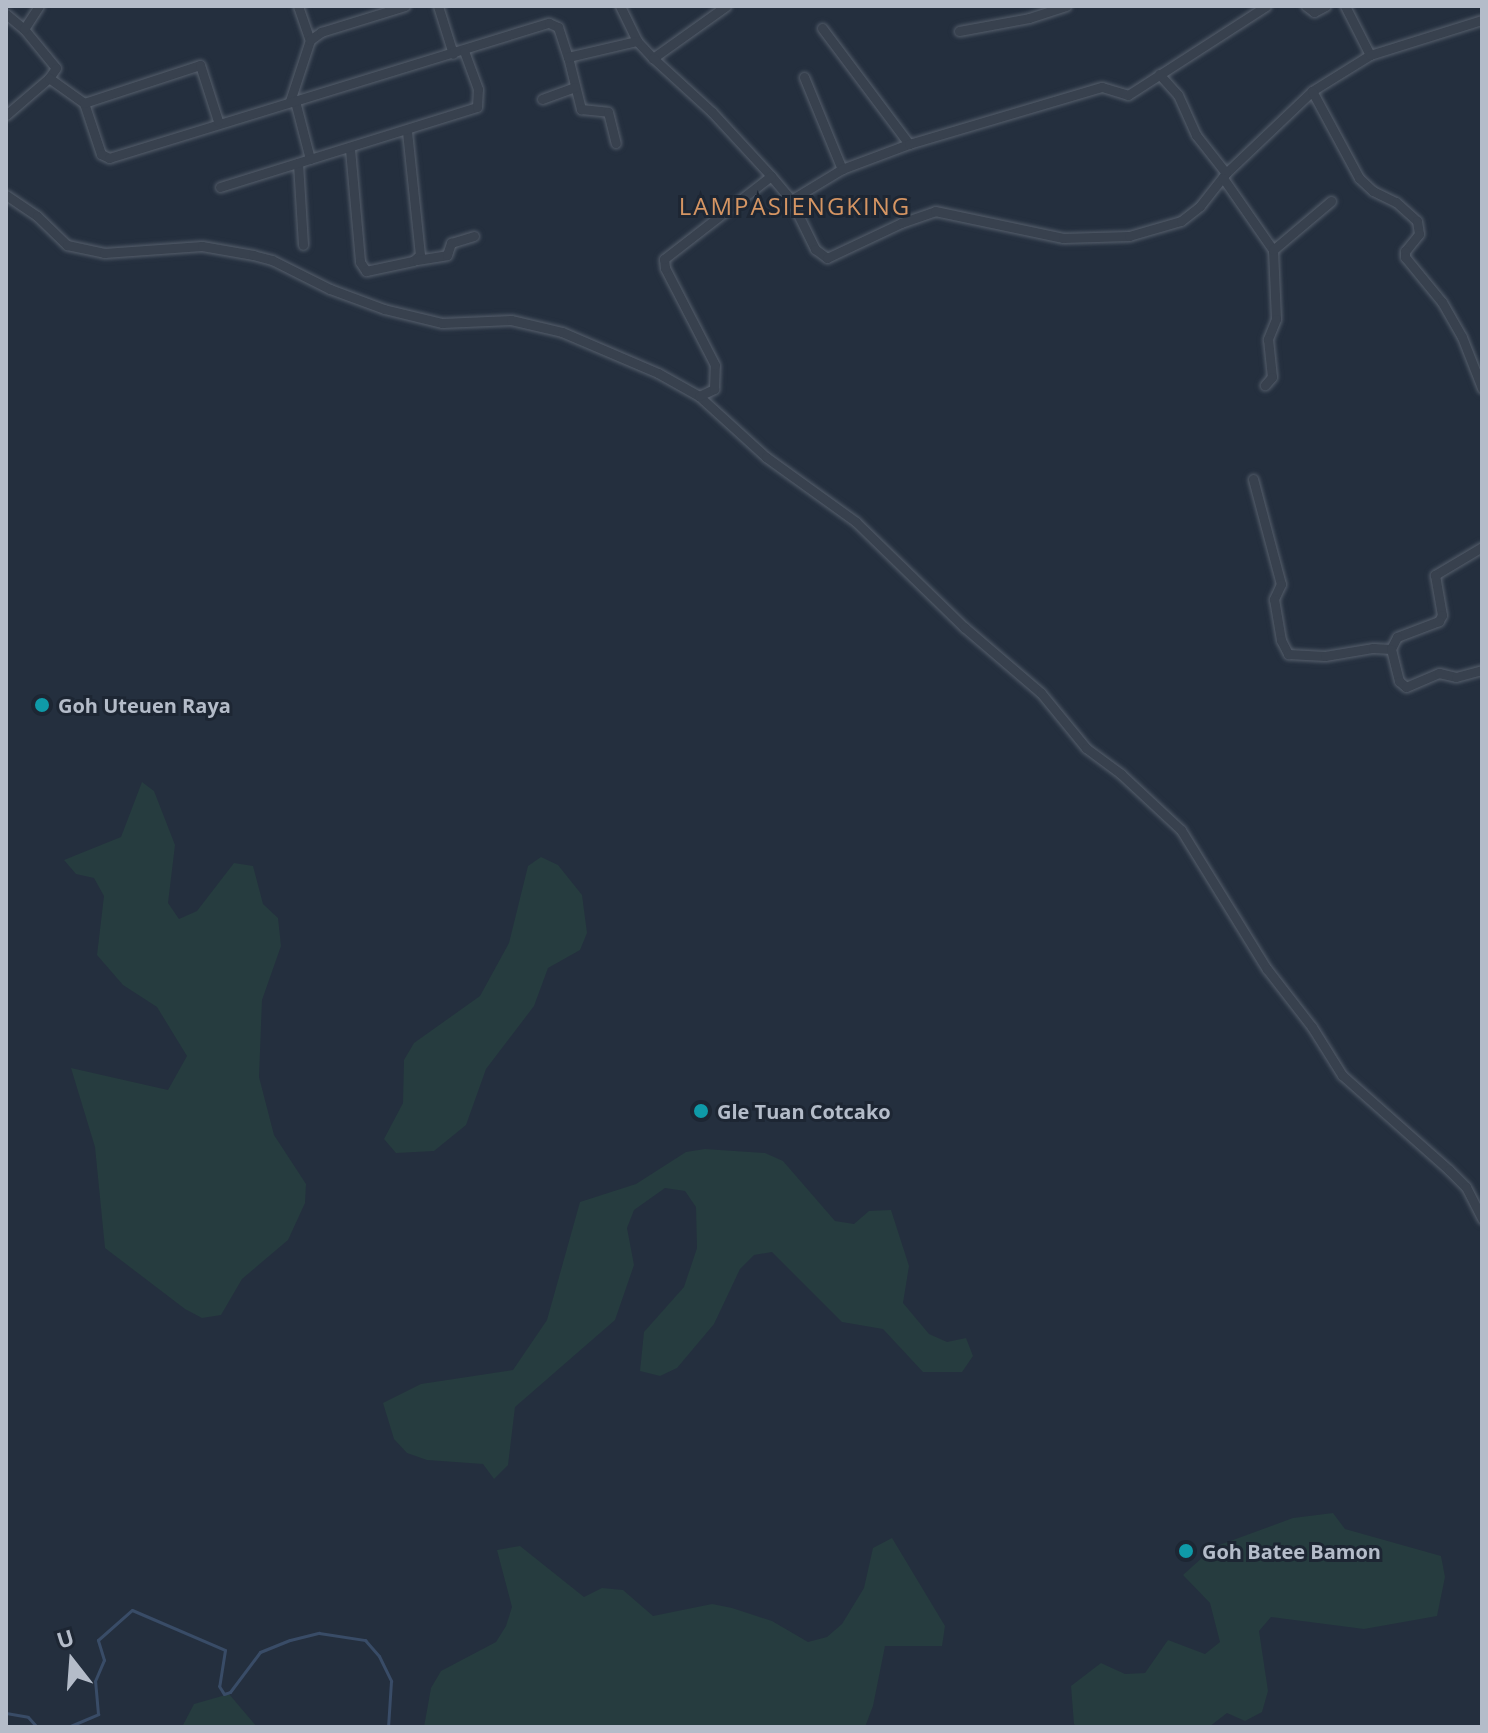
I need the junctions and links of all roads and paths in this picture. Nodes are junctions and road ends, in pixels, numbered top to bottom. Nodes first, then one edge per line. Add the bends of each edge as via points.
1 (39, 6) edge
2 (298, 6) edge
3 (405, 6) edge
4 (438, 6) edge
5 (620, 6) edge
6 (726, 6) edge
7 (1066, 6) edge
8 (1266, 6) edge
9 (1306, 6) edge
10 (1326, 6) edge
11 (1345, 6) edge
12 (6, 14) edge
13 (1482, 20) edge
14 (822, 28) dead end
15 (24, 29) junction
16 (959, 31) dead end
17 (310, 40) junction
18 (637, 41) junction
19 (464, 51) junction
20 (453, 54) junction
21 (1370, 55) junction
22 (568, 57) junction
23 (653, 58) junction
24 (1159, 74) junction
25 (804, 77) dead end
26 (49, 78) junction
27 (575, 87) junction
28 (1312, 91) junction
29 (542, 99) dead end
30 (293, 101) junction
31 (84, 103) junction
32 (6, 115) edge
33 (218, 121) junction
34 (407, 131) junction
35 (616, 143) dead end
36 (909, 144) junction
37 (350, 149) junction
38 (310, 159) junction
39 (298, 163) junction
40 (842, 169) junction
41 (771, 176) junction
42 (1225, 176) junction
43 (220, 187) dead end
44 (6, 195) edge
45 (791, 200) junction
46 (1331, 201) dead end
47 (474, 236) dead end
48 (303, 245) dead end
49 (1273, 250) junction
50 (417, 260) junction
51 (1265, 385) dead end
52 (1482, 388) edge
53 (699, 396) junction
54 (1253, 479) dead end
55 (1482, 547) edge
56 (1391, 649) junction
57 (1482, 670) edge
58 (1482, 1219) edge

1 - 15 street
2 - 17 street
3 - 17 street
4 - 20 street
5 - 18 street
6 - 23 street
7 - 16 street
8 - 24 street
9 - 10 street via 1314,12
11 - 21 street
12 - 15 street
13 - 21 street
14 - 36 street
15 - 26 street via 56,68
17 - 30 street
18 - 22 street
18 - 23 street
19 - 20 street
19 - 22 street via 549,23 558,27
19 - 34 street via 478,89 477,107
20 - 30 street
21 - 28 street
22 - 27 street
23 - 41 street
24 - 36 street via 1128,95 1102,87
24 - 42 street via 1178,95 1196,135
25 - 40 street
26 - 31 street
26 - 32 street
27 - 29 street
27 - 35 street via 585,112 608,112
28 - 42 street
28 - 52 street via 1359,178 1417,221 1419,234 1405,257 1455,325
30 - 33 street
30 - 38 street
31 - 33 street via 104,158
31 - 33 street via 200,65
34 - 37 street
34 - 50 street
36 - 40 street
37 - 38 street
37 - 50 street via 364,269
38 - 39 street
39 - 43 street
39 - 48 street
40 - 45 street
41 - 45 street
41 - 53 street via 664,259 715,365 714,389
42 - 45 street via 1181,221 1129,236 1063,238 935,211 827,258 815,249
42 - 49 street
44 - 53 street via 67,245 104,253 202,246 262,257 399,313 452,324 511,320 562,332
46 - 49 street
47 - 50 street via 451,243 447,255
49 - 51 street via 1276,319 1268,339 1272,377
53 - 58 street via 766,457 856,522 1041,693 1086,748 1181,830 1267,969 1342,1075 1466,1187
54 - 56 street via 1281,584 1274,599 1288,654
55 - 56 street via 1435,575 1439,621 1397,637
56 - 57 street via 1399,681 1406,687 1439,673 1456,677

